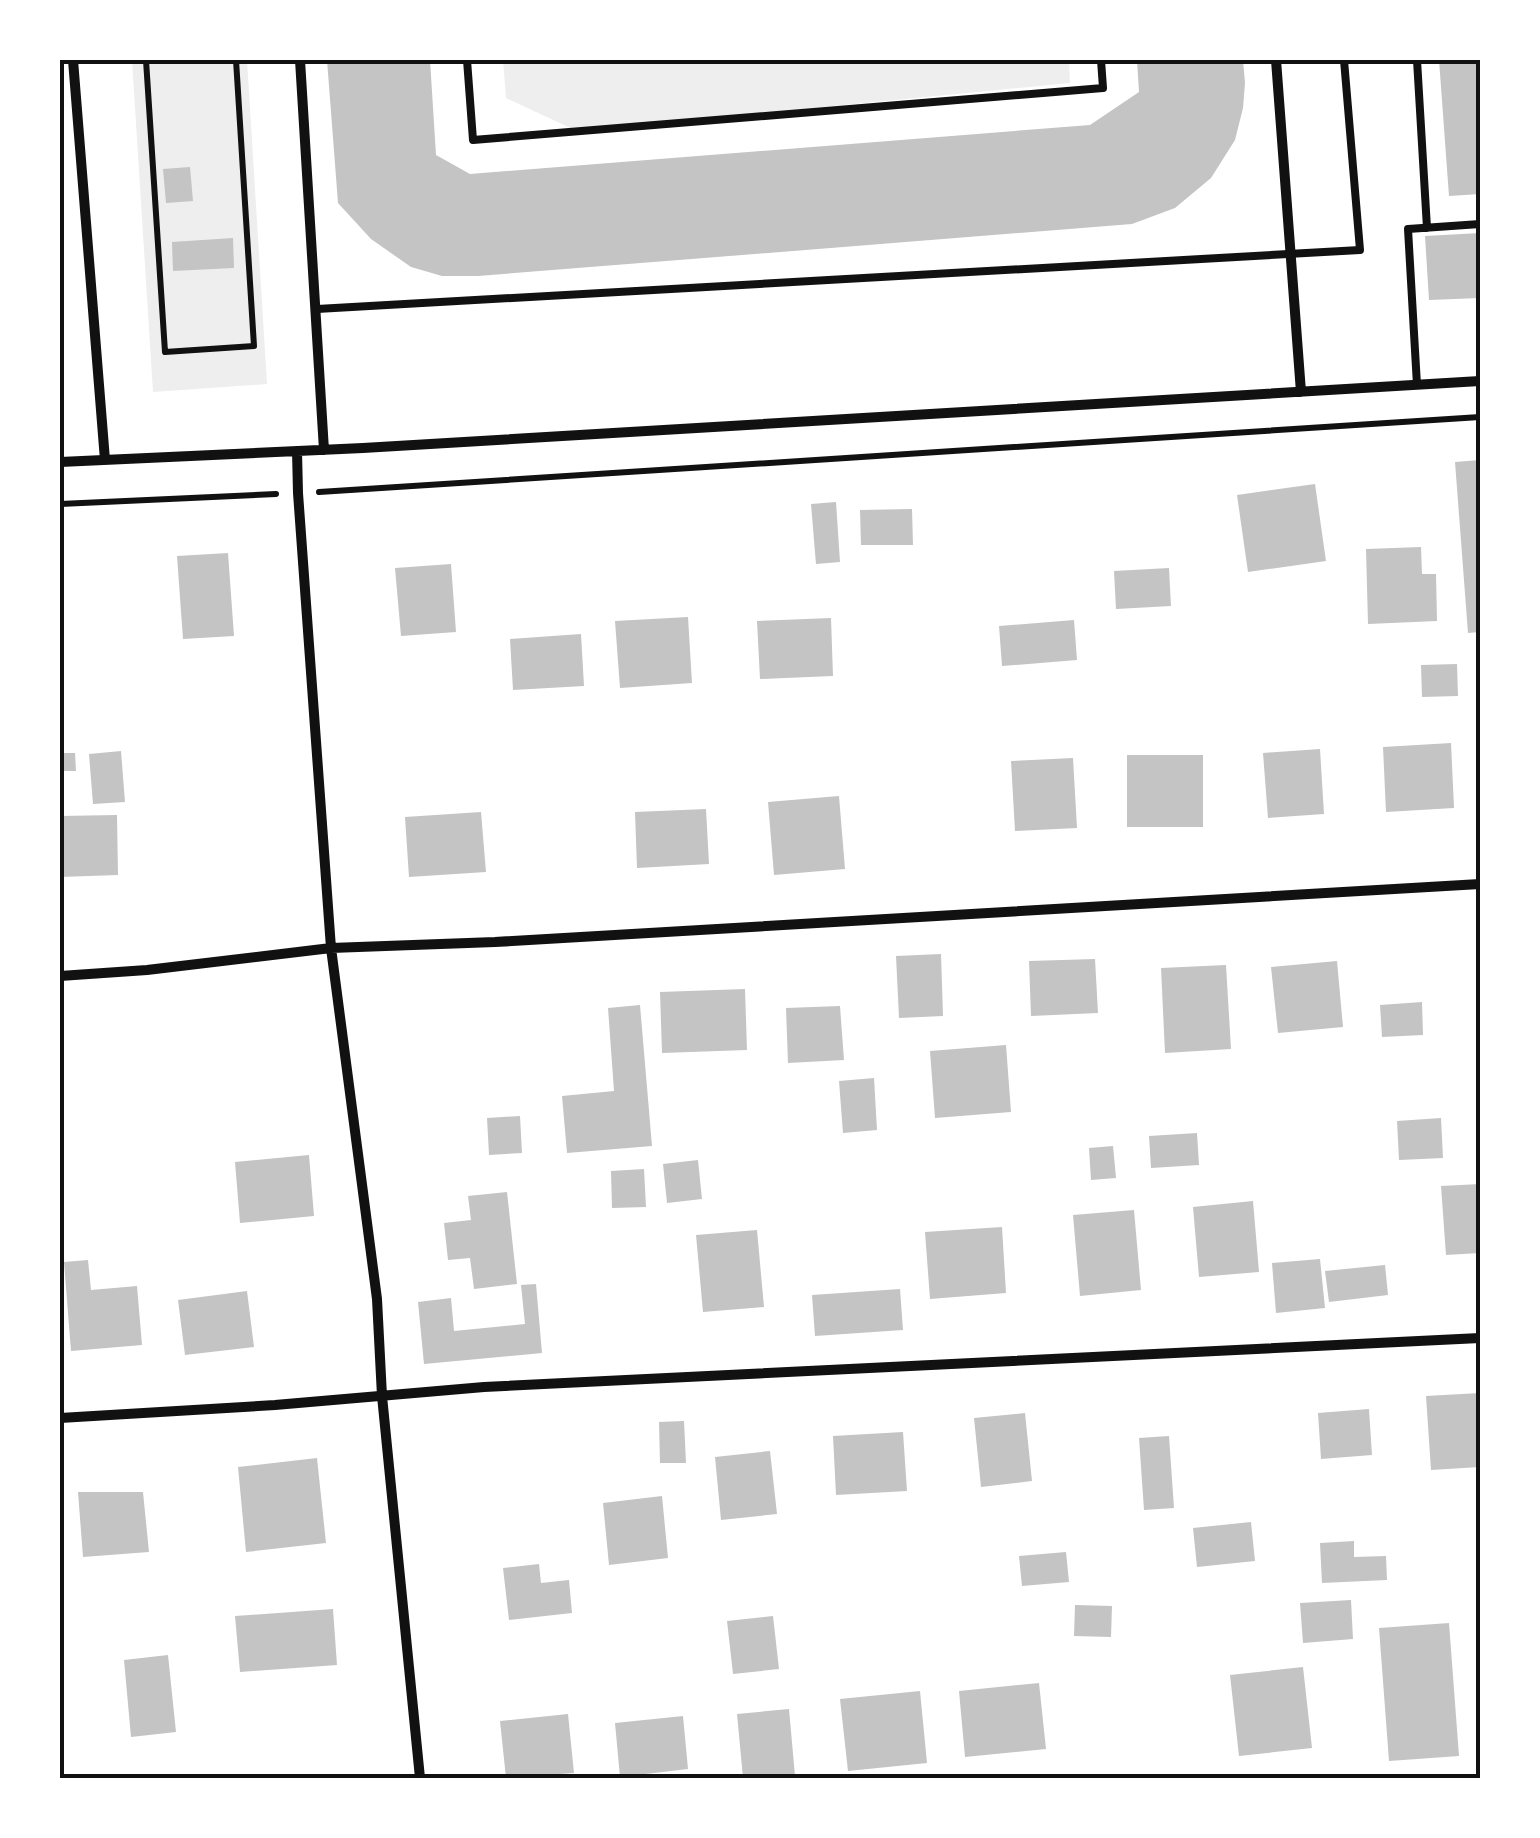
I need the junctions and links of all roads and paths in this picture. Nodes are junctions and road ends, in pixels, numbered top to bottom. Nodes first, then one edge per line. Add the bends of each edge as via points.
1 (74, 60) edge
2 (146, 60) edge
3 (236, 60) edge
4 (300, 60) edge
5 (467, 60) edge
6 (1101, 60) edge
7 (1276, 60) edge
8 (1344, 60) edge
9 (1417, 60) edge
10 (1480, 224) edge
11 (1428, 228) junction
12 (1290, 254) junction
13 (316, 309) junction
14 (1480, 381) edge
15 (1418, 385) junction
16 (1301, 392) junction
17 (1480, 417) edge
18 (324, 450) junction
19 (297, 451) junction
20 (105, 460) junction
21 (60, 462) edge
22 (298, 493) junction
23 (60, 504) edge
24 (1480, 884) edge
25 (331, 948) junction
26 (60, 976) edge
27 (1480, 1338) edge
28 (382, 1396) junction
29 (60, 1418) edge
30 (420, 1778) edge

1 - 20 street
2 - 3 path via 164,352 254,346
4 - 13 street
5 - 6 lane via 473,140 1104,88
7 - 12 street
8 - 12 lane via 1360,250
9 - 11 lane
10 - 11 lane
11 - 15 lane via 1408,229
12 - 13 lane
12 - 16 street
13 - 18 street
14 - 15 street
15 - 16 street
16 - 18 street
17 - 22 path
18 - 19 street
19 - 20 street
19 - 22 street
20 - 21 street
22 - 23 path
22 - 25 street
24 - 25 street
25 - 26 street
25 - 28 street via 377,1299
27 - 28 street
28 - 29 street
28 - 30 street

